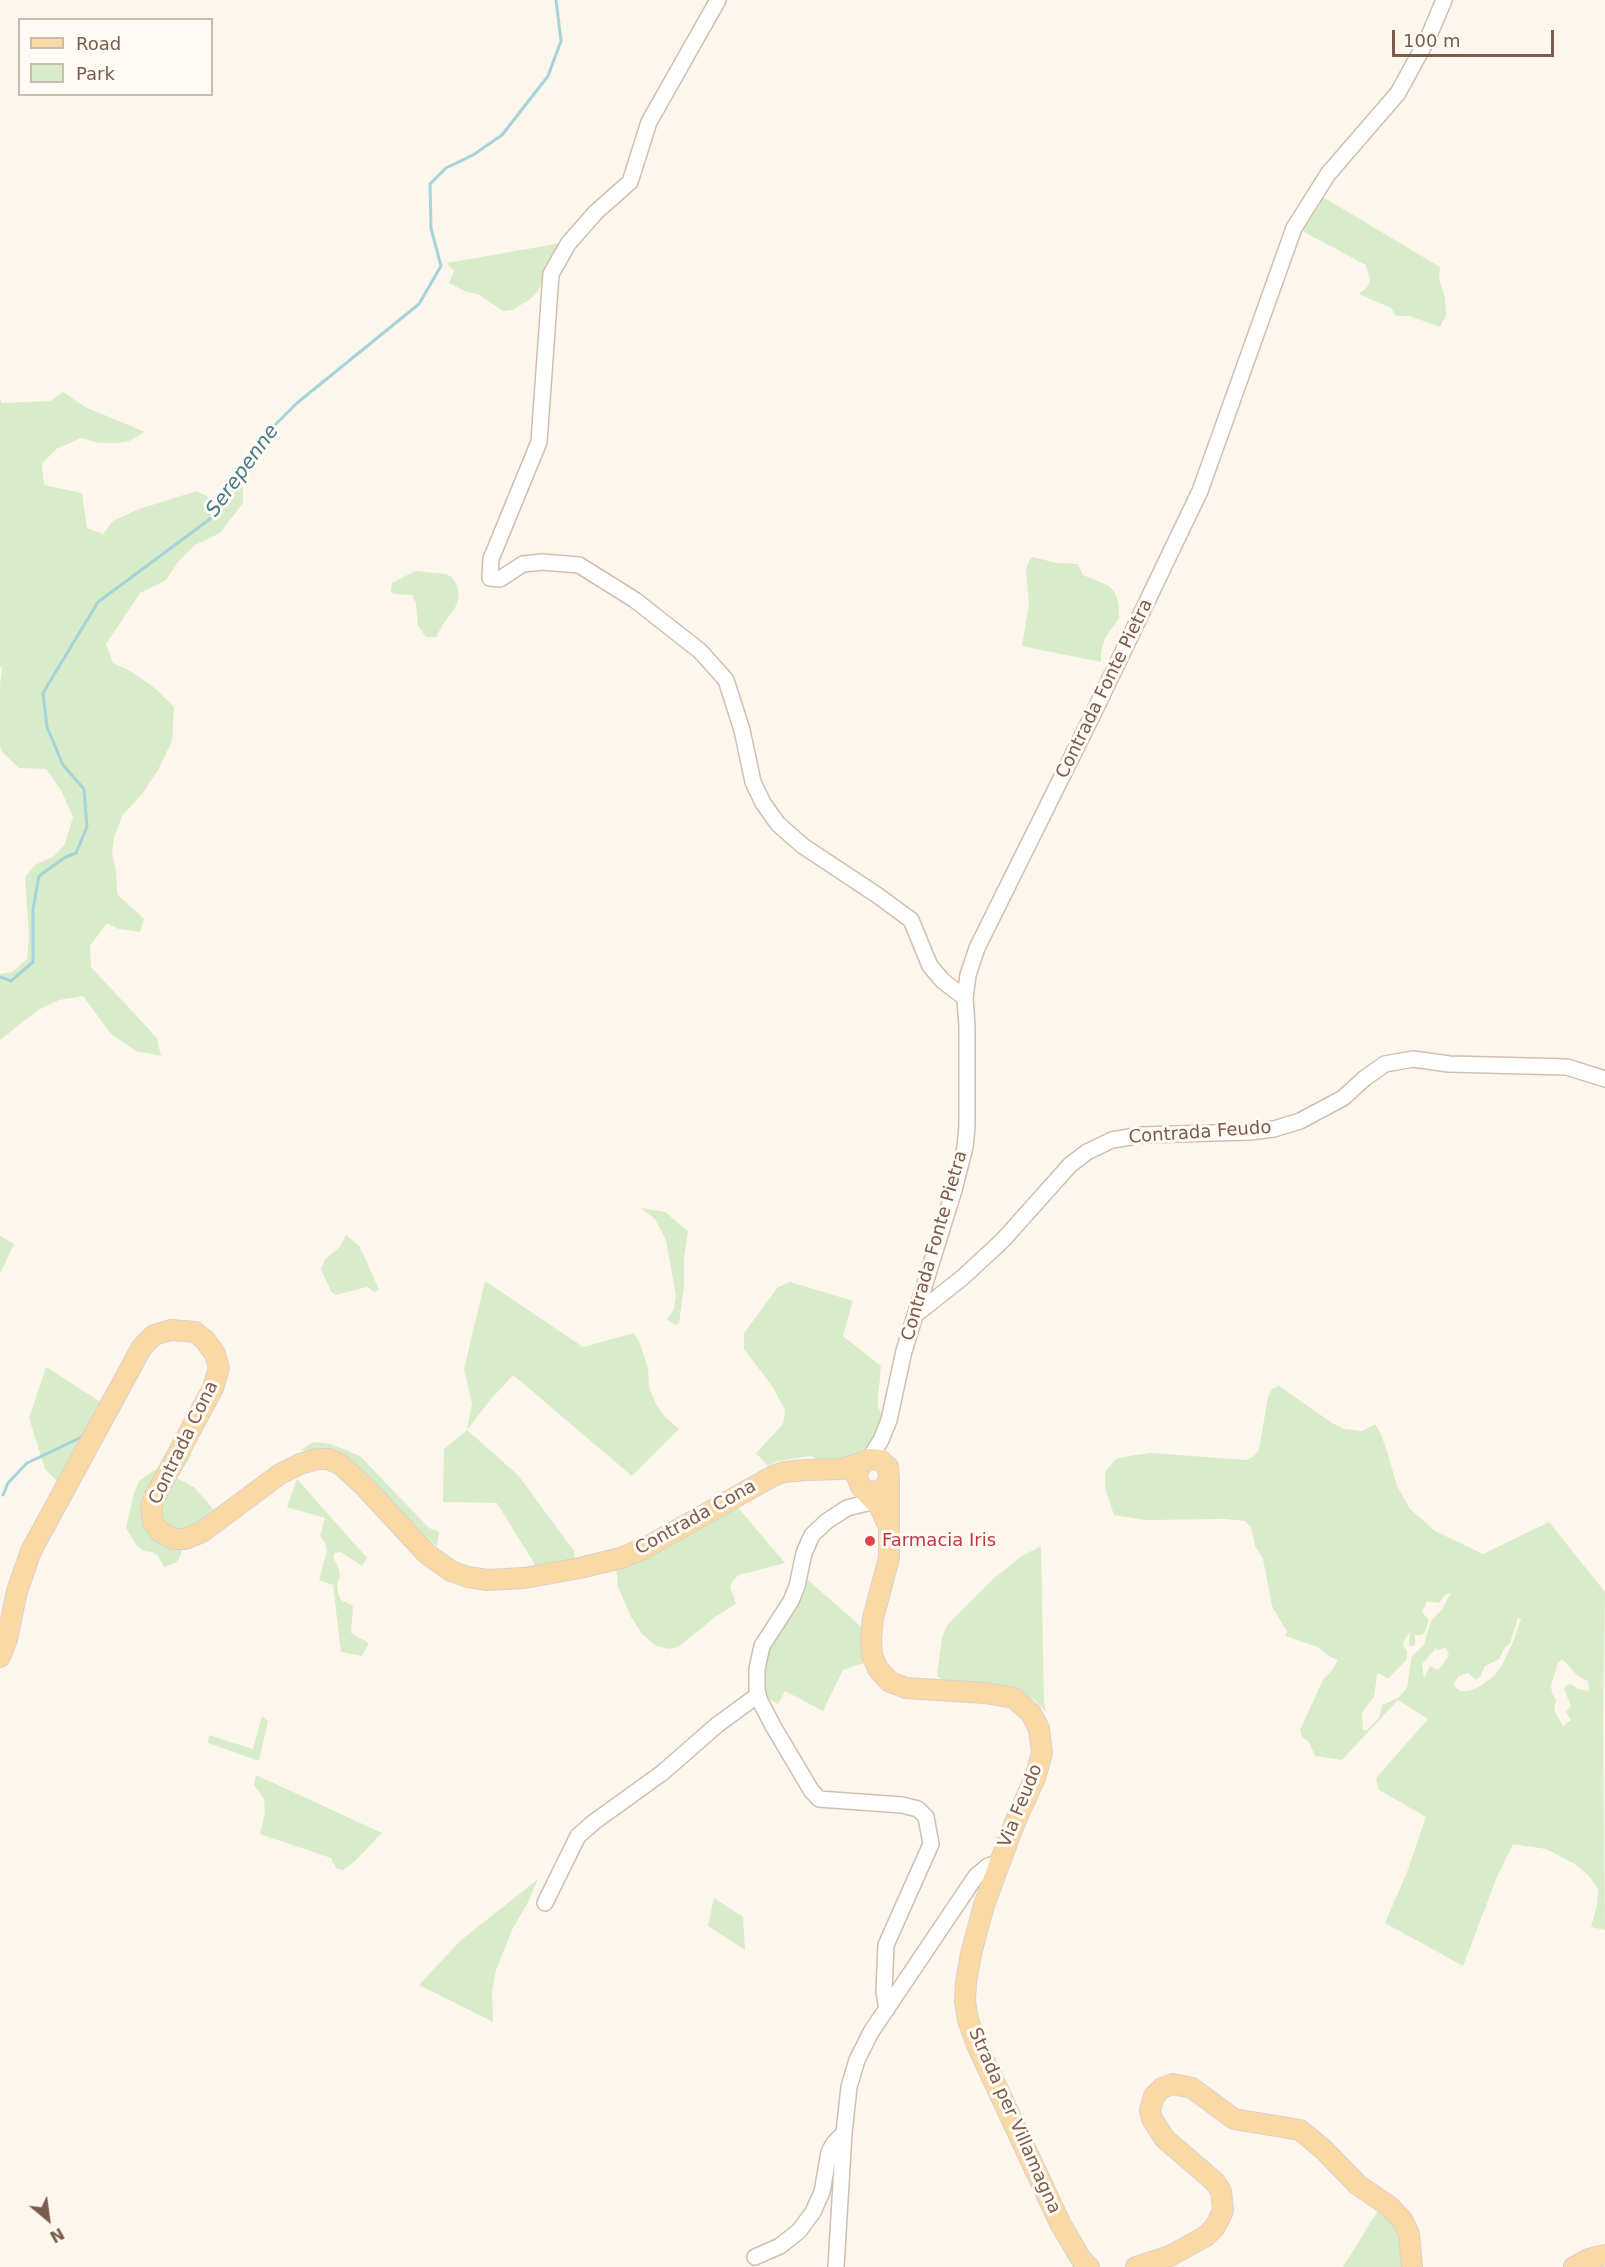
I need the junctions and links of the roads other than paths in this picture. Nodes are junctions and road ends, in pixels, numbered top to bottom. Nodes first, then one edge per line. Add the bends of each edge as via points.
1 (718, 0) edge
2 (1444, 0) edge
3 (965, 998) junction
4 (1605, 1079) edge
5 (915, 1315) junction
6 (889, 1420) junction
7 (866, 1461) junction
8 (818, 1470) junction
9 (888, 1474) junction
10 (866, 1491) junction
11 (890, 1530) junction
12 (0, 1657) edge
13 (758, 1695) junction
14 (998, 1863) junction
15 (545, 1903) dead end
16 (887, 2008) junction
17 (844, 2133) junction
18 (1605, 2255) edge
19 (755, 2258) dead end
20 (836, 2267) edge
21 (1089, 2267) edge
22 (1136, 2267) edge
23 (1412, 2267) edge
24 (1574, 2267) edge

1 - 3 street via 649,122 630,182 568,244 551,274 539,442 491,559 490,578 500,579 524,564 579,564 635,600 700,651 726,680 753,782 777,824 911,920 930,966
2 - 3 street, Contrada Fonte Pietra via 1398,93 1328,174 1294,228 1200,491 977,948
3 - 5 street, Contrada Fonte Pietra via 965,1147
4 - 5 street, Contrada Feudo via 1567,1067 1449,1064 1413,1059 1385,1064 1343,1098 1274,1129 1170,1133 1112,1140 1070,1165 1003,1240
5 - 6 street, Contrada Fonte Pietra
6 - 7 street
6 - 9 street
7 - 8 main road, Contrada Cona via 842,1469
7 - 9 main road via 880,1460
7 - 10 main road via 857,1471
8 - 10 main road, Contrada Cona
8 - 12 main road, Contrada Cona via 773,1476 621,1558 524,1578 488,1580 450,1571 426,1554 364,1486 340,1464 328,1459 317,1459 286,1471 202,1532 174,1539 159,1531 153,1522 153,1500 213,1388 219,1368 206,1340 195,1332 171,1330 154,1335 142,1347 31,1551
9 - 10 main road via 882,1490
9 - 11 main road, Via Feudo
10 - 11 main road
10 - 13 street via 812,1535 791,1601 762,1646 757,1669
11 - 14 main road, Via Feudo via 888,1558 872,1629 872,1655 878,1669 890,1682 906,1688 1014,1698 1031,1713 1039,1729 1042,1753 1035,1778
13 - 15 street via 578,1836
13 - 16 street via 777,1734 819,1799 902,1805 918,1809 926,1817 931,1844 886,1945
14 - 16 street, Via Feudo via 976,1876
14 - 21 main road, Strada per Villamagna via 970,1954 965,2001 968,2020 1060,2223
16 - 17 street, Via Feudo via 857,2061 849,2087
17 - 19 street via 829,2152 822,2192 813,2212 799,2231
17 - 20 street, Via Feudo
18 - 24 main road
22 - 23 main road via 1170,2256 1206,2236 1223,2211 1221,2191 1215,2182 1165,2139 1152,2119 1154,2096 1173,2084 1192,2088 1234,2119 1300,2130 1403,2221 1411,2241

